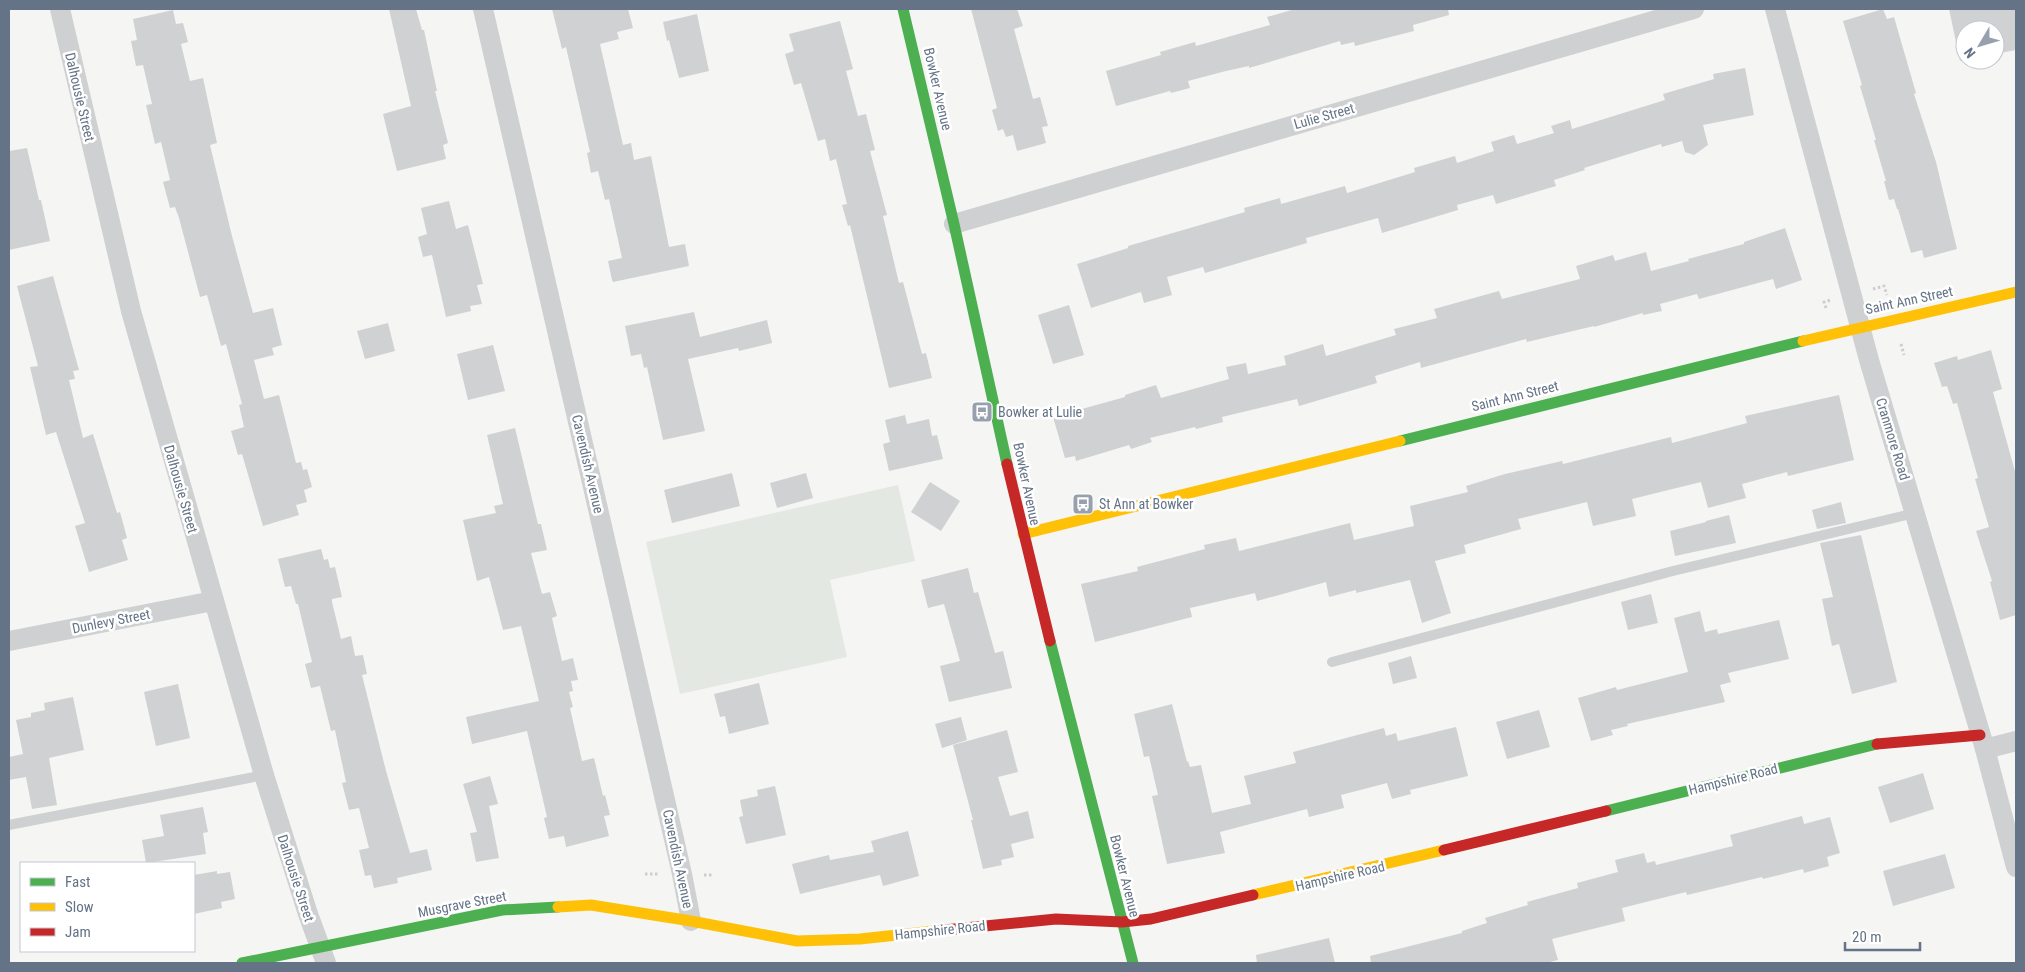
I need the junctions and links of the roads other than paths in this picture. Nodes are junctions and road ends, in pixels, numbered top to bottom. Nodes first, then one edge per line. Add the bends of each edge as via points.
1 (60, 9) edge
2 (483, 9) edge
3 (903, 9) edge
4 (1694, 9) edge
5 (1774, 9) edge
6 (954, 224) junction
7 (2016, 292) edge
8 (1860, 326) junction
9 (1915, 513) junction
10 (1023, 534) junction
11 (213, 601) junction
12 (9, 641) edge
13 (1332, 662) dead end
14 (2016, 741) edge
15 (1983, 742) junction
16 (264, 775) junction
17 (9, 824) edge
18 (2016, 868) edge
19 (691, 921) junction
20 (1122, 922) junction
21 (323, 955) edge
22 (242, 963) edge
23 (1133, 963) edge

1 - 11 street, Dalhousie Street via 131,311
2 - 19 street, Cavendish Avenue
3 - 6 street, Bowker Avenue
4 - 6 street, Lulie Street
5 - 8 street, Cranmore Road
6 - 10 street, Bowker Avenue
7 - 8 street, Saint Ann Street
8 - 9 street, Cranmore Road
8 - 10 street, Saint Ann Street
9 - 13 lane via 1673,570
9 - 15 street, Cranmore Road
10 - 20 street, Bowker Avenue
11 - 12 street, Dunlevy Street
11 - 16 street, Dalhousie Street
14 - 15 street, Hampshire Road
15 - 18 street, Cranmore Road
15 - 20 street, Hampshire Road via 1879,744 1268,893 1161,918
16 - 17 lane
16 - 21 street, Dalhousie Street
19 - 20 street, Hampshire Road via 797,941 860,939 1056,919
19 - 21 street, Musgrave Street via 591,905 502,910 351,942
20 - 23 street, Bowker Avenue
21 - 22 street, Musgrave Street

